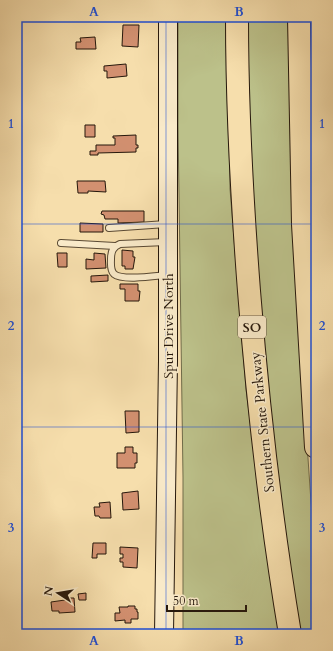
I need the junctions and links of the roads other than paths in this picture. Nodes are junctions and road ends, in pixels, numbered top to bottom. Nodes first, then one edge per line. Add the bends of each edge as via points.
1 (168, 17) edge
2 (237, 17) edge
3 (299, 17) edge
4 (168, 224) junction
5 (109, 228) dead end
6 (60, 242) dead end
7 (168, 242) junction
8 (115, 246) junction
9 (168, 275) junction
10 (316, 447) edge
11 (164, 634) edge
12 (290, 634) edge

1 - 4 street, Spur Drive North
2 - 12 highway, Southern State Parkway / SO via 240,159 255,369
3 - 10 highway via 303,224
4 - 5 lane
4 - 7 street, Spur Drive North
6 - 8 lane
7 - 8 lane
7 - 9 street, Spur Drive North
8 - 9 lane via 111,252 111,269 114,274 123,278
9 - 11 street, Spur Drive North

